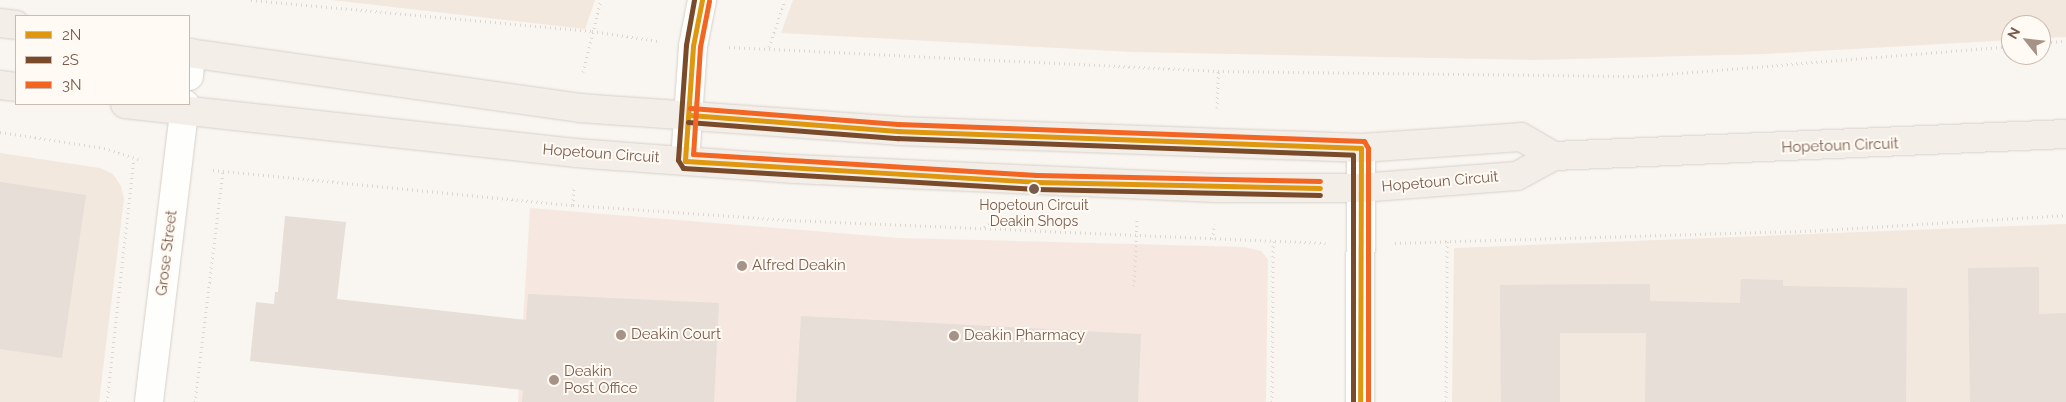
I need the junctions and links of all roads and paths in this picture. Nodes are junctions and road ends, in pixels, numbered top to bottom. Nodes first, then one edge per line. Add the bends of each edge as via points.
1 (251, 0) edge
2 (601, 0) edge
3 (702, 0) edge
4 (785, 0) edge
5 (0, 23) edge
6 (15, 26) edge
7 (592, 31) junction
8 (2066, 41) edge
9 (2051, 42) edge
10 (693, 46) junction
11 (769, 47) junction
12 (2001, 47) edge
13 (190, 61) edge
14 (0, 85) edge
15 (15, 87) edge
16 (140, 105) edge
17 (185, 108) edge
18 (689, 115) junction
19 (0, 132) edge
20 (2066, 134) edge
21 (1361, 148) junction
22 (1554, 156) junction
23 (134, 159) junction
24 (685, 160) junction
25 (177, 163) junction
26 (223, 172) junction
27 (1360, 188) junction
28 (1138, 210) dead end
29 (2066, 215) edge
30 (1137, 235) junction
31 (1447, 240) junction
32 (1274, 241) junction
33 (1360, 245) junction
34 (1134, 286) dead end
35 (106, 402) edge
36 (150, 402) edge
37 (195, 402) edge
38 (1272, 402) edge
39 (1360, 402) edge
40 (1446, 402) edge

1 - 7 path
2 - 7 path
3 - 10 street
4 - 11 path
5 - 6 main road
7 - 10 path
8 - 9 path
10 - 11 path
10 - 18 street
11 - 12 path via 1218,71 1642,76
13 - 18 main road via 580,108
14 - 15 main road
16 - 17 main road, Hopetoun Circuit
17 - 24 main road, Hopetoun Circuit via 574,153
17 - 25 street, Grose Street
18 - 21 main road via 898,131
18 - 24 street
19 - 23 path via 104,148
20 - 22 main road, Hopetoun Circuit
21 - 22 main road via 1521,137
21 - 27 street
22 - 27 main road, Hopetoun Circuit via 1517,176
23 - 25 path
23 - 35 path
24 - 27 main road, Hopetoun Circuit via 1036,182
25 - 26 path
25 - 36 street, Grose Street
26 - 30 path via 573,205 790,220
26 - 37 path
27 - 33 street
28 - 30 path
29 - 31 path via 1822,230
30 - 32 path
30 - 34 path
31 - 33 path
31 - 40 path
32 - 33 path
32 - 38 path
33 - 39 street

